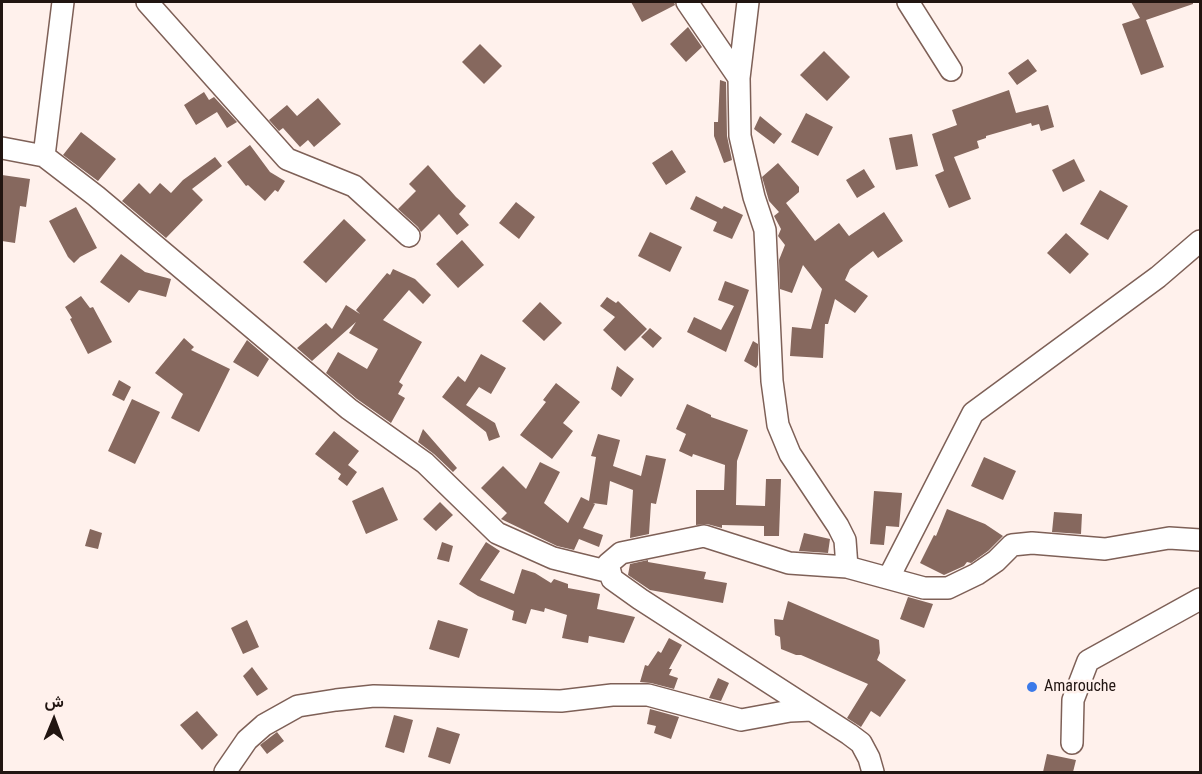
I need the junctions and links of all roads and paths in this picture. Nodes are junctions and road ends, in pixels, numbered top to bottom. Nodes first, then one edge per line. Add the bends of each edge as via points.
1 (63, 2) edge
2 (147, 2) edge
3 (687, 2) edge
4 (748, 2) edge
5 (908, 2) edge
6 (951, 70) dead end
7 (739, 78) junction
8 (2, 148) edge
9 (44, 156) junction
10 (409, 236) dead end
11 (1200, 241) edge
12 (1200, 540) edge
13 (847, 567) junction
14 (610, 572) junction
15 (889, 577) junction
16 (1200, 599) edge
17 (812, 710) junction
18 (1072, 742) dead end
19 (225, 772) edge
20 (873, 772) edge

1 - 9 street
2 - 10 street via 287,159 354,186
3 - 7 street
4 - 7 street
5 - 6 street
7 - 13 street via 740,136 765,230 772,381 778,425 790,454 838,526
8 - 9 street
9 - 14 street via 349,409 425,463 497,533 553,558
11 - 15 street via 1158,277 973,413
12 - 15 street via 1169,538 1106,549 1011,545 977,574 948,588 924,588
13 - 14 street via 789,563 704,536 621,553 608,564
13 - 15 street
14 - 17 street via 612,579 640,600
16 - 18 street via 1088,661 1073,700
17 - 19 street via 741,720 648,694 561,701 374,696 336,700 298,706 264,724 247,740
17 - 20 street via 861,743

